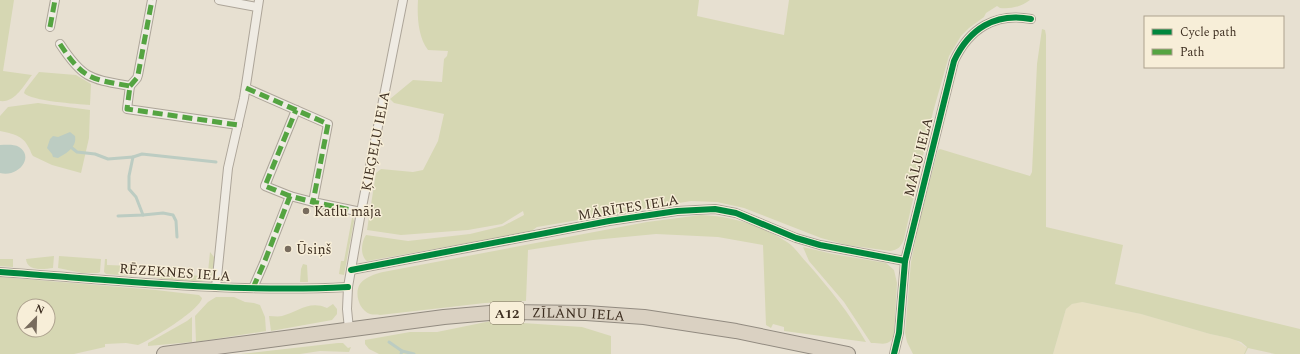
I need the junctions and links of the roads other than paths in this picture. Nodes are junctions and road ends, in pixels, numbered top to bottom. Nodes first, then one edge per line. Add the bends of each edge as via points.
1 (55, 0) edge
2 (152, 0) edge
3 (219, 0) edge
4 (403, 0) edge
5 (258, 4) edge
6 (1031, 19) dead end
7 (50, 27) dead end
8 (60, 44) dead end
9 (130, 86) junction
10 (246, 88) junction
11 (296, 110) junction
12 (238, 125) junction
13 (290, 196) junction
14 (313, 202) junction
15 (361, 212) junction
16 (905, 260) junction
17 (351, 270) junction
18 (0, 272) edge
19 (216, 287) junction
20 (348, 287) junction
21 (253, 288) junction
22 (349, 329) junction
23 (194, 352) edge
24 (164, 354) edge
25 (848, 354) edge
26 (894, 354) edge

1 - 7 street
2 - 9 street via 138,75
3 - 5 street
4 - 15 street, ĶIEĢEĻU IELA
5 - 10 street
6 - 16 street, MĀLU IELA via 1013,17 988,23 970,36 959,52 951,71
8 - 9 street via 72,62 89,76 99,81
9 - 12 street via 127,109
10 - 11 street
10 - 12 street
11 - 13 street via 265,186
11 - 14 street via 328,124
12 - 19 street via 228,168
13 - 14 street
13 - 21 street
14 - 15 street
15 - 17 street, ĶIEĢEĻU IELA
16 - 17 street, MĀRĪTES IELA via 820,245 741,215 715,210 677,211 609,221
16 - 26 street, MĀLU IELA via 899,333
17 - 20 street, ĶIEĢEĻU IELA
18 - 19 street, RĒZEKNES IELA
19 - 21 street, RĒZEKNES IELA
20 - 21 street, RĒZEKNES IELA
20 - 22 street, ĶIEĢEĻU IELA
22 - 23 highway, ZĪLĀNU IELA / A12
22 - 25 highway, ZĪLĀNU IELA / A12 via 501,312 586,313 644,317 744,332
23 - 24 highway, ZĪLĀNU IELA / A12

